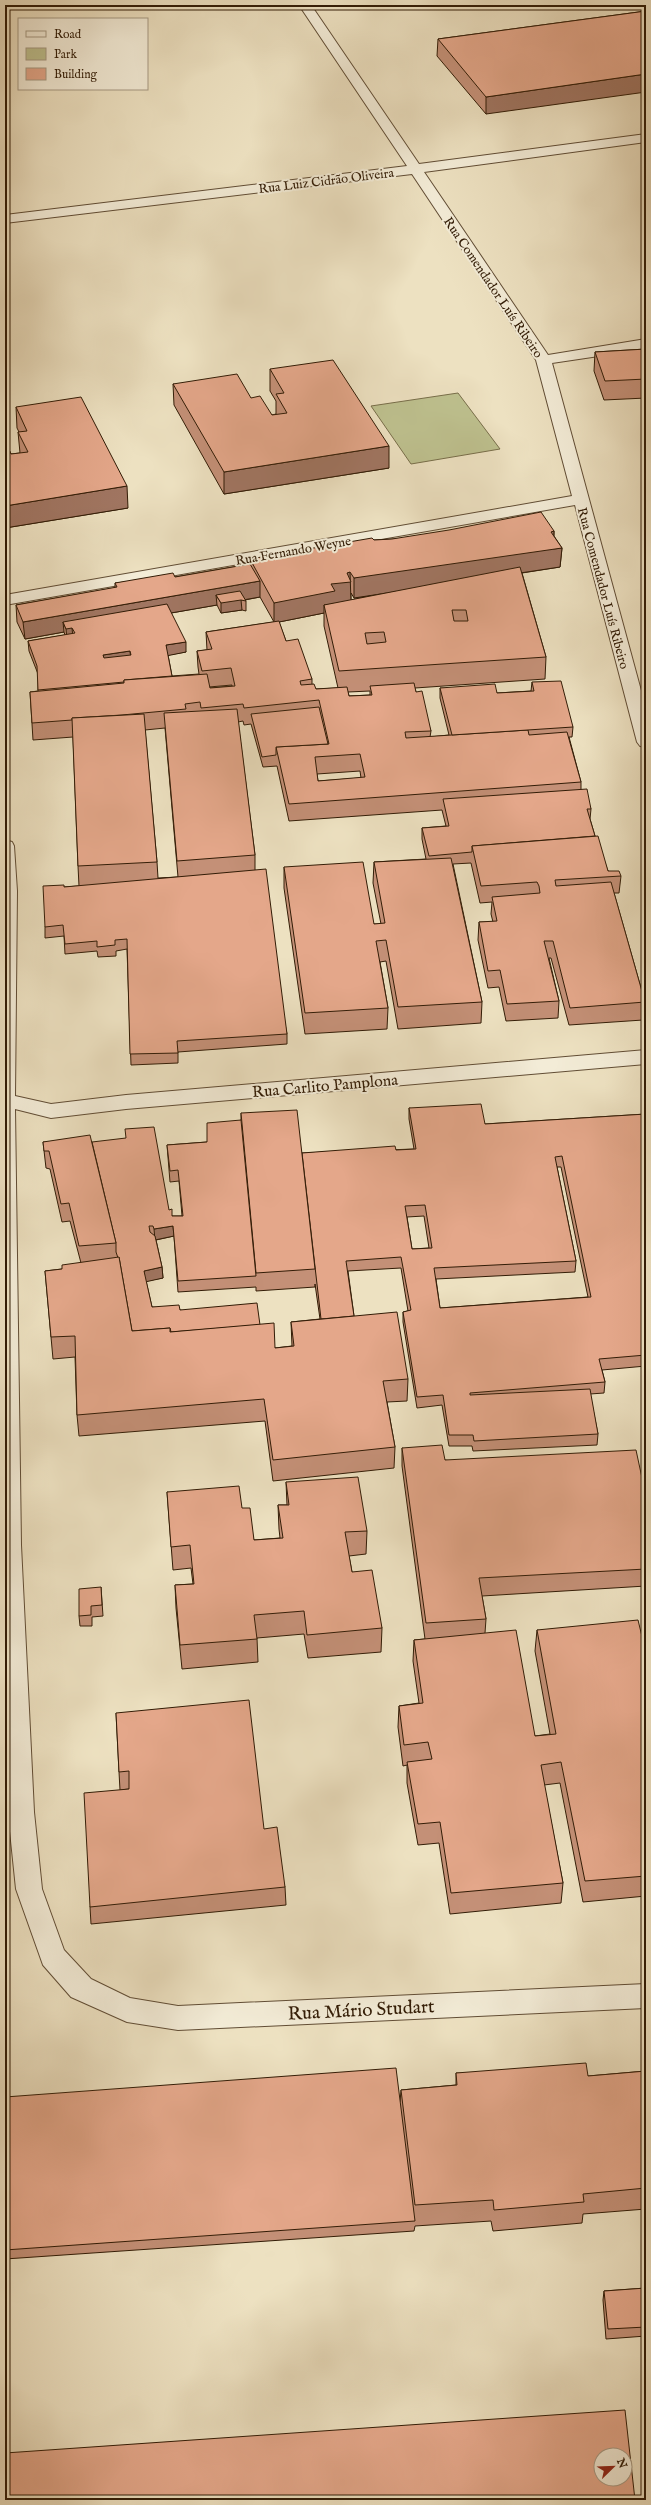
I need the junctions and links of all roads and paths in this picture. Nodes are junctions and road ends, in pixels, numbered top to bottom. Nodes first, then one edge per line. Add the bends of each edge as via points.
1 (305, 5) edge
2 (646, 138) edge
3 (415, 170) junction
4 (5, 219) edge
5 (646, 344) edge
6 (544, 360) junction
7 (580, 499) junction
8 (5, 600) edge
9 (646, 742) edge
10 (5, 846) edge
11 (646, 1056) edge
12 (5, 1094) edge
13 (5, 1100) edge
14 (5, 1105) edge
15 (646, 1996) edge

1 - 3 street, Rua Comendador Luís Ribeiro
2 - 3 street, Rua Luiz Cidrão Oliveira
3 - 4 street, Rua Luiz Cidrão Oliveira
3 - 6 street, Rua Comendador Luís Ribeiro
5 - 6 street
6 - 7 street, Rua Comendador Luís Ribeiro
7 - 8 street, Rua Fernando Weyne
7 - 9 street, Rua Comendador Luís Ribeiro
10 - 12 street
11 - 13 street, Rua Carlito Pamplona via 126,1102 51,1111
14 - 15 street, Rua Mário Studart via 9,1545 21,1812 29,1888 53,1957 81,1988 127,2010 178,2018

